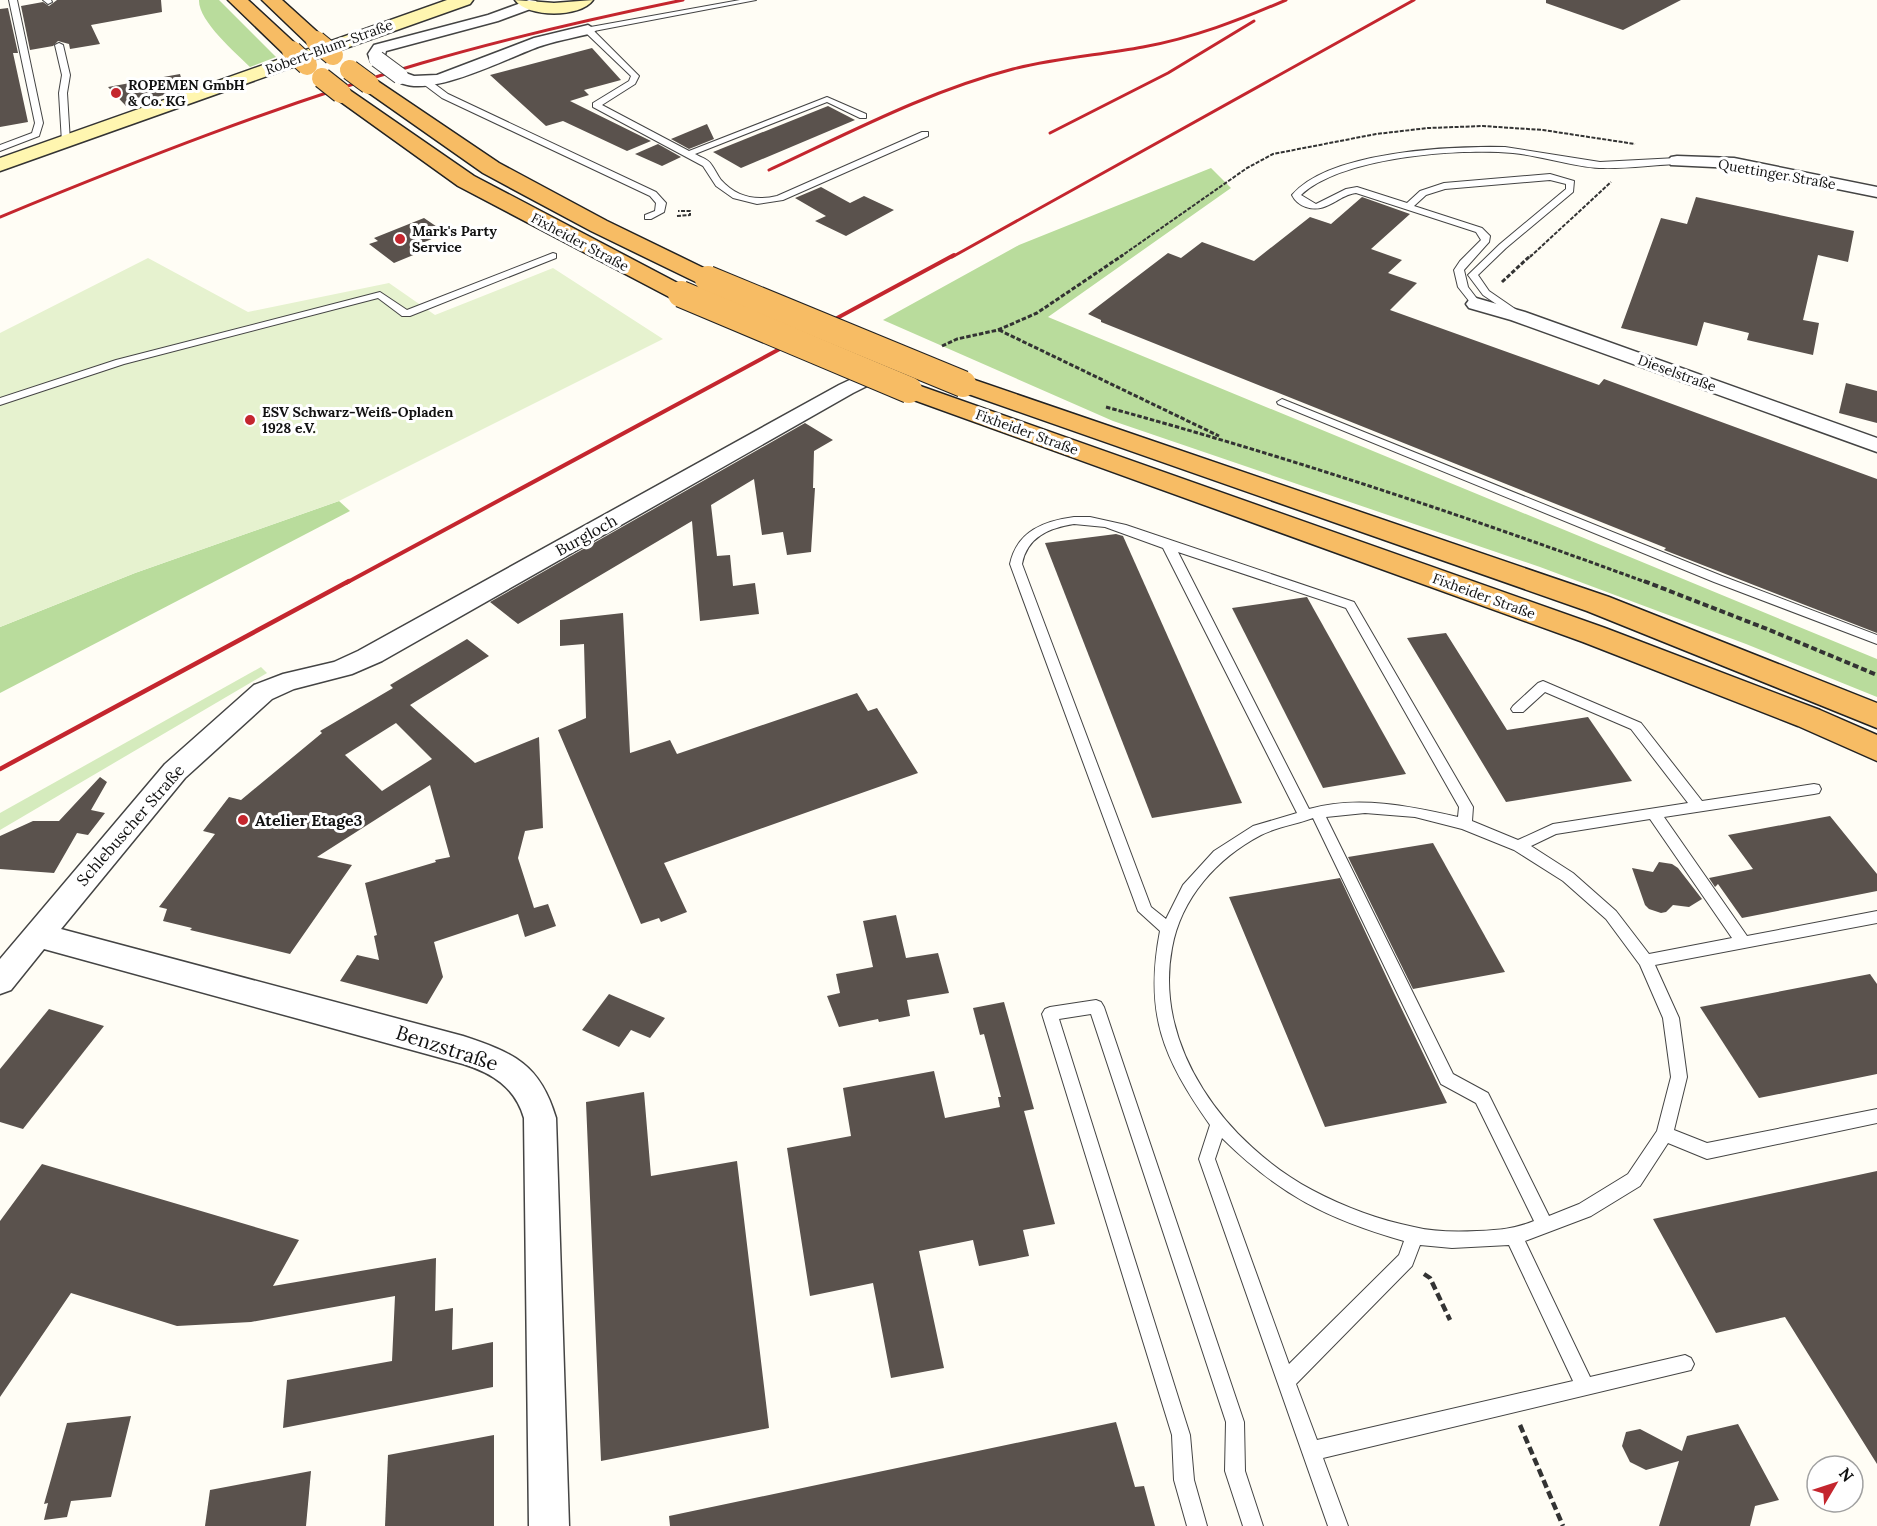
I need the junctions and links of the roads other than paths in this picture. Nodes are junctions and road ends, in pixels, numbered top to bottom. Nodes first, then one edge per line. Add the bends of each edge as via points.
1 (14, 0) edge
2 (237, 0) edge
3 (271, 0) edge
4 (604, 0) edge
5 (752, 0) edge
6 (459, 1) edge
7 (528, 2) edge
8 (581, 2) edge
9 (588, 30) junction
10 (59, 45) dead end
11 (425, 81) junction
12 (862, 116) dead end
13 (925, 134) dead end
14 (66, 142) junction
15 (0, 148) edge
16 (688, 154) junction
17 (1677, 161) joint
18 (0, 165) edge
19 (1877, 192) edge
20 (1408, 206) junction
21 (648, 217) dead end
22 (554, 256) dead end
23 (1481, 299) junction
24 (891, 367) dead end
25 (0, 402) edge
26 (1282, 402) dead end
27 (1877, 444) edge
28 (1168, 545) junction
29 (1877, 640) edge
30 (274, 685) joint
31 (1518, 709) dead end
32 (1877, 716) edge
33 (1877, 749) edge
34 (1814, 789) dead end
35 (1699, 807) junction
36 (1311, 813) junction
37 (1654, 813) junction
38 (1465, 824) junction
39 (1519, 846) junction
40 (1877, 917) edge
41 (1168, 929) junction
42 (37, 935) junction
43 (1743, 942) junction
44 (1646, 961) junction
45 (0, 981) edge
46 (1877, 1116) edge
47 (1219, 1124) junction
48 (1665, 1134) junction
49 (1545, 1225) junction
50 (1415, 1236) junction
51 (1514, 1238) junction
52 (1685, 1364) dead end
53 (1287, 1380) junction
54 (1585, 1388) junction
55 (1312, 1451) junction
56 (549, 1526) edge
57 (1197, 1526) edge
58 (1253, 1526) edge
59 (1338, 1526) edge

1 - 15 lane via 39,123 36,134
2 - 33 highway, Fixheider Straße, bridge via 322,78 466,181 681,294 909,390 1594,635 1809,718
3 - 32 highway, Fixheider Straße, bridge via 350,70 491,168 708,279 963,384 1598,604
4 - 8 main road
5 - 9 lane, Robert-Blum-Straße
6 - 14 main road, Robert-Blum-Straße
7 - 8 main road via 542,8
7 - 11 street, Robert-Blum-Straße, bridge via 493,18 380,48 376,54 377,59 404,79
9 - 11 street, Robert-Blum-Straße via 539,41 440,81
9 - 16 lane via 635,76 632,82 596,105
10 - 14 lane via 66,75
11 - 21 lane, Robert-Blum-Straße via 445,96 653,194 661,203 659,212
12 - 16 lane via 826,99
13 - 16 lane via 780,198 756,203 725,191 707,164
14 - 18 main road, Robert-Blum-Straße
17 - 19 street, Quettinger Straße via 1734,163
17 - 20 lane via 1600,166 1508,150 1458,148 1334,172 1304,186 1296,195 1302,202 1325,205 1345,192 1357,190
20 - 23 lane via 1473,227 1485,236 1484,244 1459,270 1463,287
20 - 23 lane via 1423,193 1444,186 1550,177 1571,183 1570,190 1473,275
22 - 25 lane via 406,314 380,295 120,362
23 - 27 street, Dieselstraße via 1518,316
24 - 30 street, Burgloch via 390,645 346,667
26 - 29 lane
28 - 36 lane
28 - 38 lane via 1350,605 1466,807
28 - 41 lane via 1094,520 1069,519 1031,535 1019,548 1016,564 1145,911
30 - 42 street, Schlebuscher Straße via 175,771
31 - 35 lane via 1543,686 1636,726
34 - 35 lane
35 - 37 lane
36 - 38 lane via 1365,808 1415,812
36 - 41 lane via 1258,830 1219,855 1188,888
36 - 49 lane via 1447,1080 1482,1098
37 - 39 lane via 1553,829
37 - 43 lane
38 - 39 lane
39 - 44 lane via 1568,877 1603,908
40 - 43 lane
41 - 47 lane via 1161,965 1162,1004 1172,1044 1191,1085
42 - 45 street, Schlebuscher Straße
42 - 56 street, Benzstraße via 463,1050 503,1064 524,1083 536,1102 540,1118
43 - 44 lane
44 - 48 lane via 1671,1018 1678,1077
46 - 48 lane via 1707,1151
47 - 50 lane via 1258,1162 1305,1195 1359,1220
47 - 53 lane via 1207,1159
48 - 49 lane via 1634,1180 1585,1210
49 - 51 lane
50 - 51 lane via 1452,1240
50 - 53 lane via 1406,1260
51 - 54 lane
52 - 54 lane
53 - 55 lane
54 - 55 lane
55 - 59 lane
57 - 58 lane via 1184,1480 1180,1435 1050,1014 1096,1007 1235,1422 1234,1471

